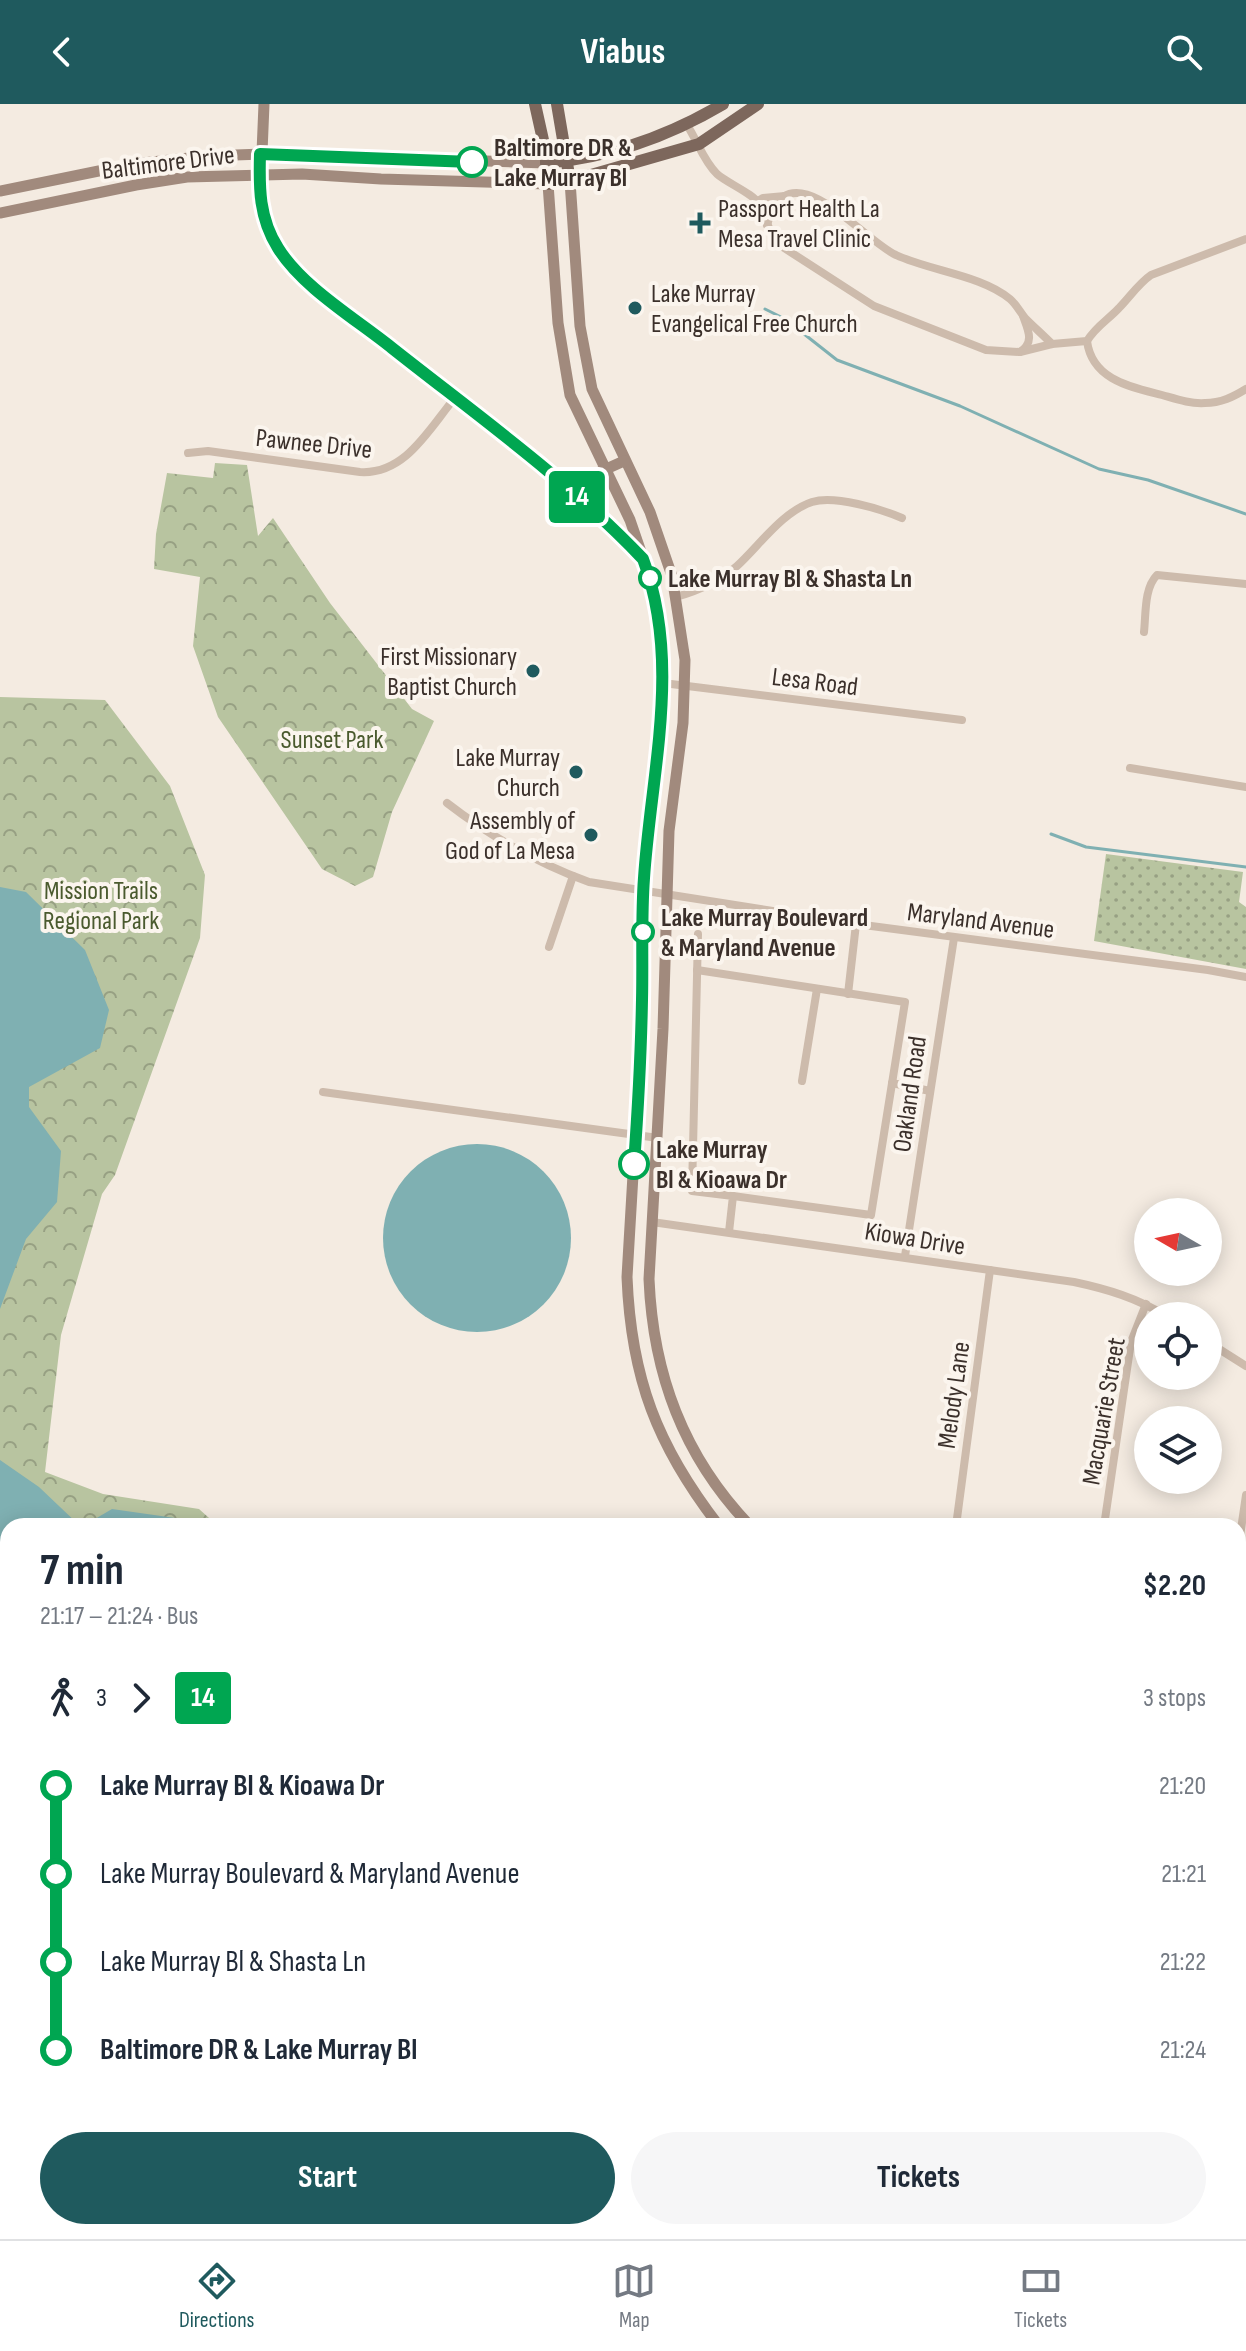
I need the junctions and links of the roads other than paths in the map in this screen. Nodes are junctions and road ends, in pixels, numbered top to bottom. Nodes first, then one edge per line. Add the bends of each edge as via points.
1 (264, 104) edge
2 (535, 104) edge
3 (557, 104) edge
4 (723, 104) edge
5 (758, 104) edge
6 (687, 125) junction
7 (699, 144) junction
8 (260, 154) junction
9 (567, 161) junction
10 (546, 163) junction
11 (133, 164) junction
12 (259, 174) junction
13 (570, 181) junction
14 (140, 184) junction
15 (548, 184) junction
16 (0, 191) edge
17 (786, 196) junction
18 (758, 201) junction
19 (0, 213) edge
20 (767, 225) junction
21 (1246, 239) edge
22 (1023, 316) junction
23 (1087, 341) junction
24 (1052, 344) junction
25 (1020, 352) junction
26 (1246, 389) edge
27 (454, 399) junction
28 (188, 453) dead end
29 (624, 461) junction
30 (604, 470) junction
31 (566, 487) junction
32 (902, 518) dead end
33 (643, 559) junction
34 (1246, 584) edge
35 (676, 597) junction
36 (1144, 632) dead end
37 (663, 683) junction
38 (684, 685) junction
39 (962, 720) dead end
40 (1130, 768) dead end
41 (1246, 787) edge
42 (447, 803) dead end
43 (573, 876) junction
44 (644, 891) junction
45 (665, 896) junction
46 (856, 924) junction
47 (698, 934) dead end
48 (954, 938) junction
49 (549, 947) dead end
50 (697, 970) junction
51 (1246, 977) edge
52 (817, 989) junction
53 (848, 994) junction
54 (802, 1081) dead end
55 (892, 1083) junction
56 (930, 1091) junction
57 (323, 1092) dead end
58 (636, 1135) junction
59 (658, 1138) junction
60 (733, 1196) junction
61 (652, 1222) junction
62 (729, 1232) junction
63 (905, 1256) junction
64 (990, 1270) junction
65 (1141, 1302) edge
66 (1134, 1334) edge
67 (1222, 1351) edge
68 (1246, 1366) edge
69 (1246, 1495) edge
70 (713, 1518) edge
71 (742, 1518) edge
72 (957, 1518) edge
73 (1105, 1518) edge
74 (1243, 1518) edge

1 - 8 main road
2 - 10 main road
3 - 9 main road
4 - 6 main road, Baltimore Drive
5 - 7 main road, Baltimore Drive
6 - 7 street
6 - 9 main road, Baltimore Drive via 652,140
7 - 13 main road, Baltimore Drive
7 - 18 street via 704,160 719,176
8 - 10 main road, Baltimore Drive
8 - 11 main road, Baltimore Drive
8 - 12 main road
9 - 10 main road, Baltimore Drive
9 - 13 main road
10 - 15 main road
11 - 14 main road
11 - 16 main road, Baltimore Drive
12 - 14 main road, Baltimore Drive
12 - 15 main road, Baltimore Drive
12 - 27 main road via 266,225 292,267
13 - 15 main road, Baltimore Drive
13 - 29 main road via 584,355 592,389
14 - 19 main road, Baltimore Drive
15 - 30 main road via 563,363 570,395
17 - 18 street
17 - 20 street via 771,210
17 - 22 street via 809,195 827,203 893,255 992,288
18 - 20 street
20 - 25 street via 778,244 874,306 986,350
21 - 23 street via 1140,282
22 - 24 street
22 - 25 street via 1030,338
23 - 24 street
23 - 26 street via 1094,362 1126,386 1203,404
24 - 25 street
27 - 28 street, Pawnee Drive via 408,455 381,471
27 - 31 main road
29 - 30 main road
29 - 35 main road via 650,512
30 - 31 main road
30 - 33 main road
31 - 33 main road
32 - 35 street via 862,505 810,502 734,569
33 - 37 main road via 659,622
34 - 36 street via 1157,575 1148,591
35 - 38 main road
37 - 38 street, Lesa Road
37 - 44 main road
38 - 39 street, Lesa Road
38 - 45 main road
40 - 41 street
42 - 43 street, Maryland Avenue via 507,845
43 - 44 street, Maryland Avenue
43 - 49 street
44 - 45 street, Maryland Avenue
44 - 58 main road
45 - 46 street, Maryland Avenue
45 - 59 main road
46 - 48 street, Maryland Avenue
46 - 53 street
47 - 50 street
48 - 51 street, Maryland Avenue
48 - 56 street, Oakland Road
50 - 52 street
50 - 60 street via 692,1191
52 - 53 street
52 - 54 street
53 - 55 street via 905,1002
55 - 56 street
55 - 60 street via 871,1215
56 - 63 street, Oakland Road
57 - 58 street
58 - 59 street
58 - 70 main road via 627,1280 638,1373 670,1455
59 - 61 main road
60 - 62 street
61 - 62 street, Kiowa Drive
61 - 71 main road via 650,1311 660,1368 690,1443
62 - 63 street, Kiowa Drive
63 - 64 street, Kiowa Drive
64 - 65 street, Kiowa Drive via 1074,1282
64 - 72 street, Melody Lane
66 - 73 street, Macquarie Street
67 - 68 street
69 - 74 street

